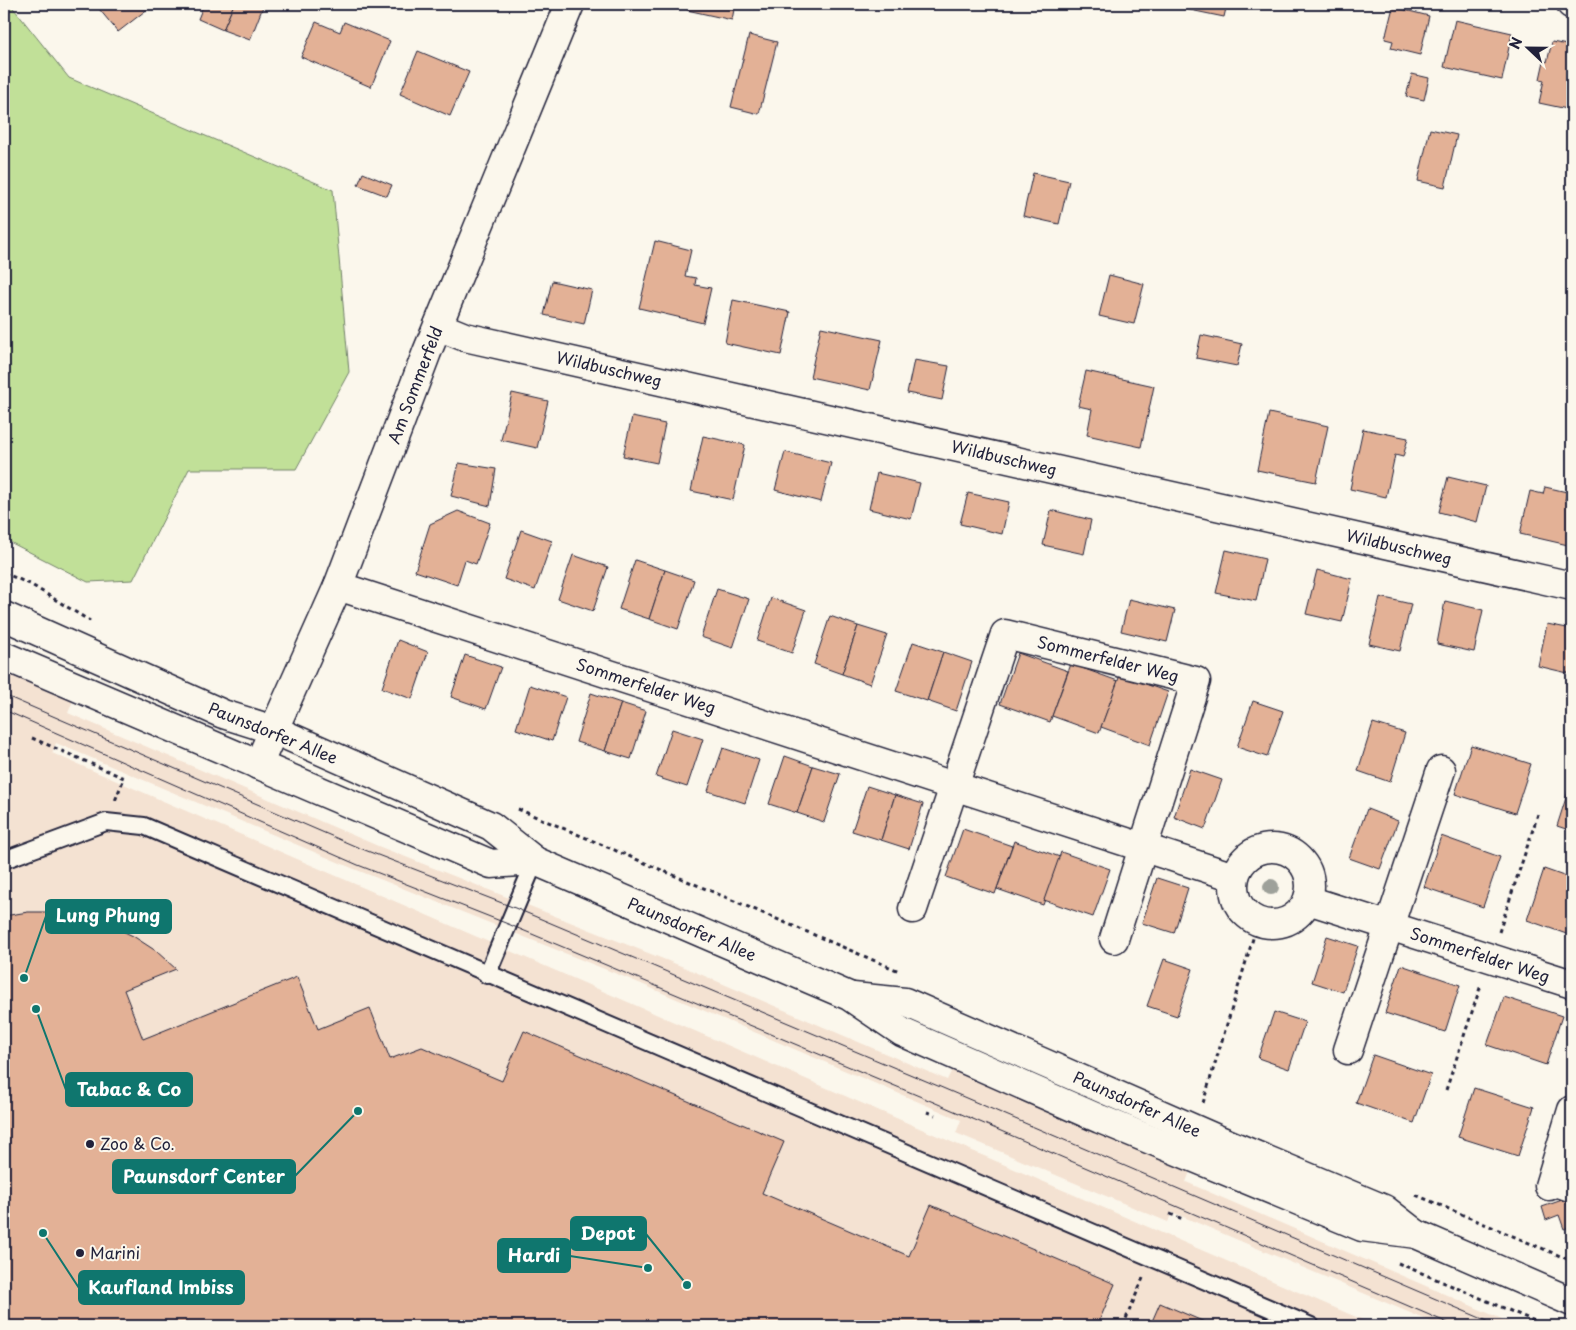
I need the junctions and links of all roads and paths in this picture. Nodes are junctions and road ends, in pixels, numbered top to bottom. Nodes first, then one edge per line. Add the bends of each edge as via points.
1 (570, 4) edge
2 (438, 326) junction
3 (4, 573) edge
4 (338, 586) junction
5 (1572, 586) edge
6 (4, 616) edge
7 (93, 622) dead end
8 (4, 656) edge
9 (274, 730) junction
10 (32, 738) dead end
11 (258, 765) junction
12 (1441, 770) dead end
13 (954, 786) junction
14 (518, 808) dead end
15 (106, 822) junction
16 (1143, 848) junction
17 (4, 860) edge
18 (535, 861) junction
19 (1234, 877) junction
20 (1308, 900) junction
21 (913, 909) dead end
22 (1258, 922) junction
23 (1389, 926) junction
24 (1114, 940) dead end
25 (906, 974) dead end
26 (487, 975) junction
27 (1572, 984) edge
28 (1348, 1050) dead end
29 (1193, 1100) dead end
30 (1202, 1104) junction
31 (1211, 1108) dead end
32 (1572, 1110) edge
33 (928, 1112) dead end
34 (935, 1115) dead end
35 (1561, 1190) edge
36 (1409, 1192) dead end
37 (1170, 1214) dead end
38 (1183, 1219) dead end
39 (1151, 1258) junction
40 (1572, 1260) edge
41 (1572, 1302) edge
42 (1123, 1326) edge
43 (1311, 1326) edge

1 - 2 street, Am Sommerfeld
2 - 4 street, Am Sommerfeld
2 - 5 street, Wildbuschweg via 465,337
3 - 7 path via 30,584
4 - 9 street, Am Sommerfeld
4 - 13 street, Sommerfelder Weg
6 - 9 street, Paunsdorfer Allee via 223,714
8 - 11 street, Paunsdorfer Allee
9 - 11 street, Am Sommerfeld
9 - 18 street, Paunsdorfer Allee via 491,826
10 - 15 path via 124,778
11 - 18 street, Paunsdorfer Allee via 490,864
12 - 23 street, Sommerfelder Weg
13 - 16 street, Sommerfelder Weg
13 - 16 street, Sommerfelder Weg via 1005,634 1196,680
13 - 21 street, Sommerfelder Weg
14 - 25 path
15 - 17 lane
15 - 26 lane via 144,826
16 - 19 street, Sommerfelder Weg
16 - 24 street, Sommerfelder Weg
18 - 26 lane
18 - 41 street, Paunsdorfer Allee via 849,996 902,1032 1206,1164 1362,1227 1416,1234
19 - 20 street via 1250,854 1280,848 1297,857 1306,868 1310,887
19 - 22 street via 1238,904
20 - 22 street via 1298,915 1286,922
20 - 23 street, Sommerfelder Weg
22 - 30 path
23 - 27 street, Sommerfelder Weg
23 - 28 street, Sommerfelder Weg
26 - 39 lane
29 - 30 path
30 - 31 path
32 - 35 street
33 - 34 path
36 - 40 path
37 - 38 path
39 - 42 path
39 - 43 lane

